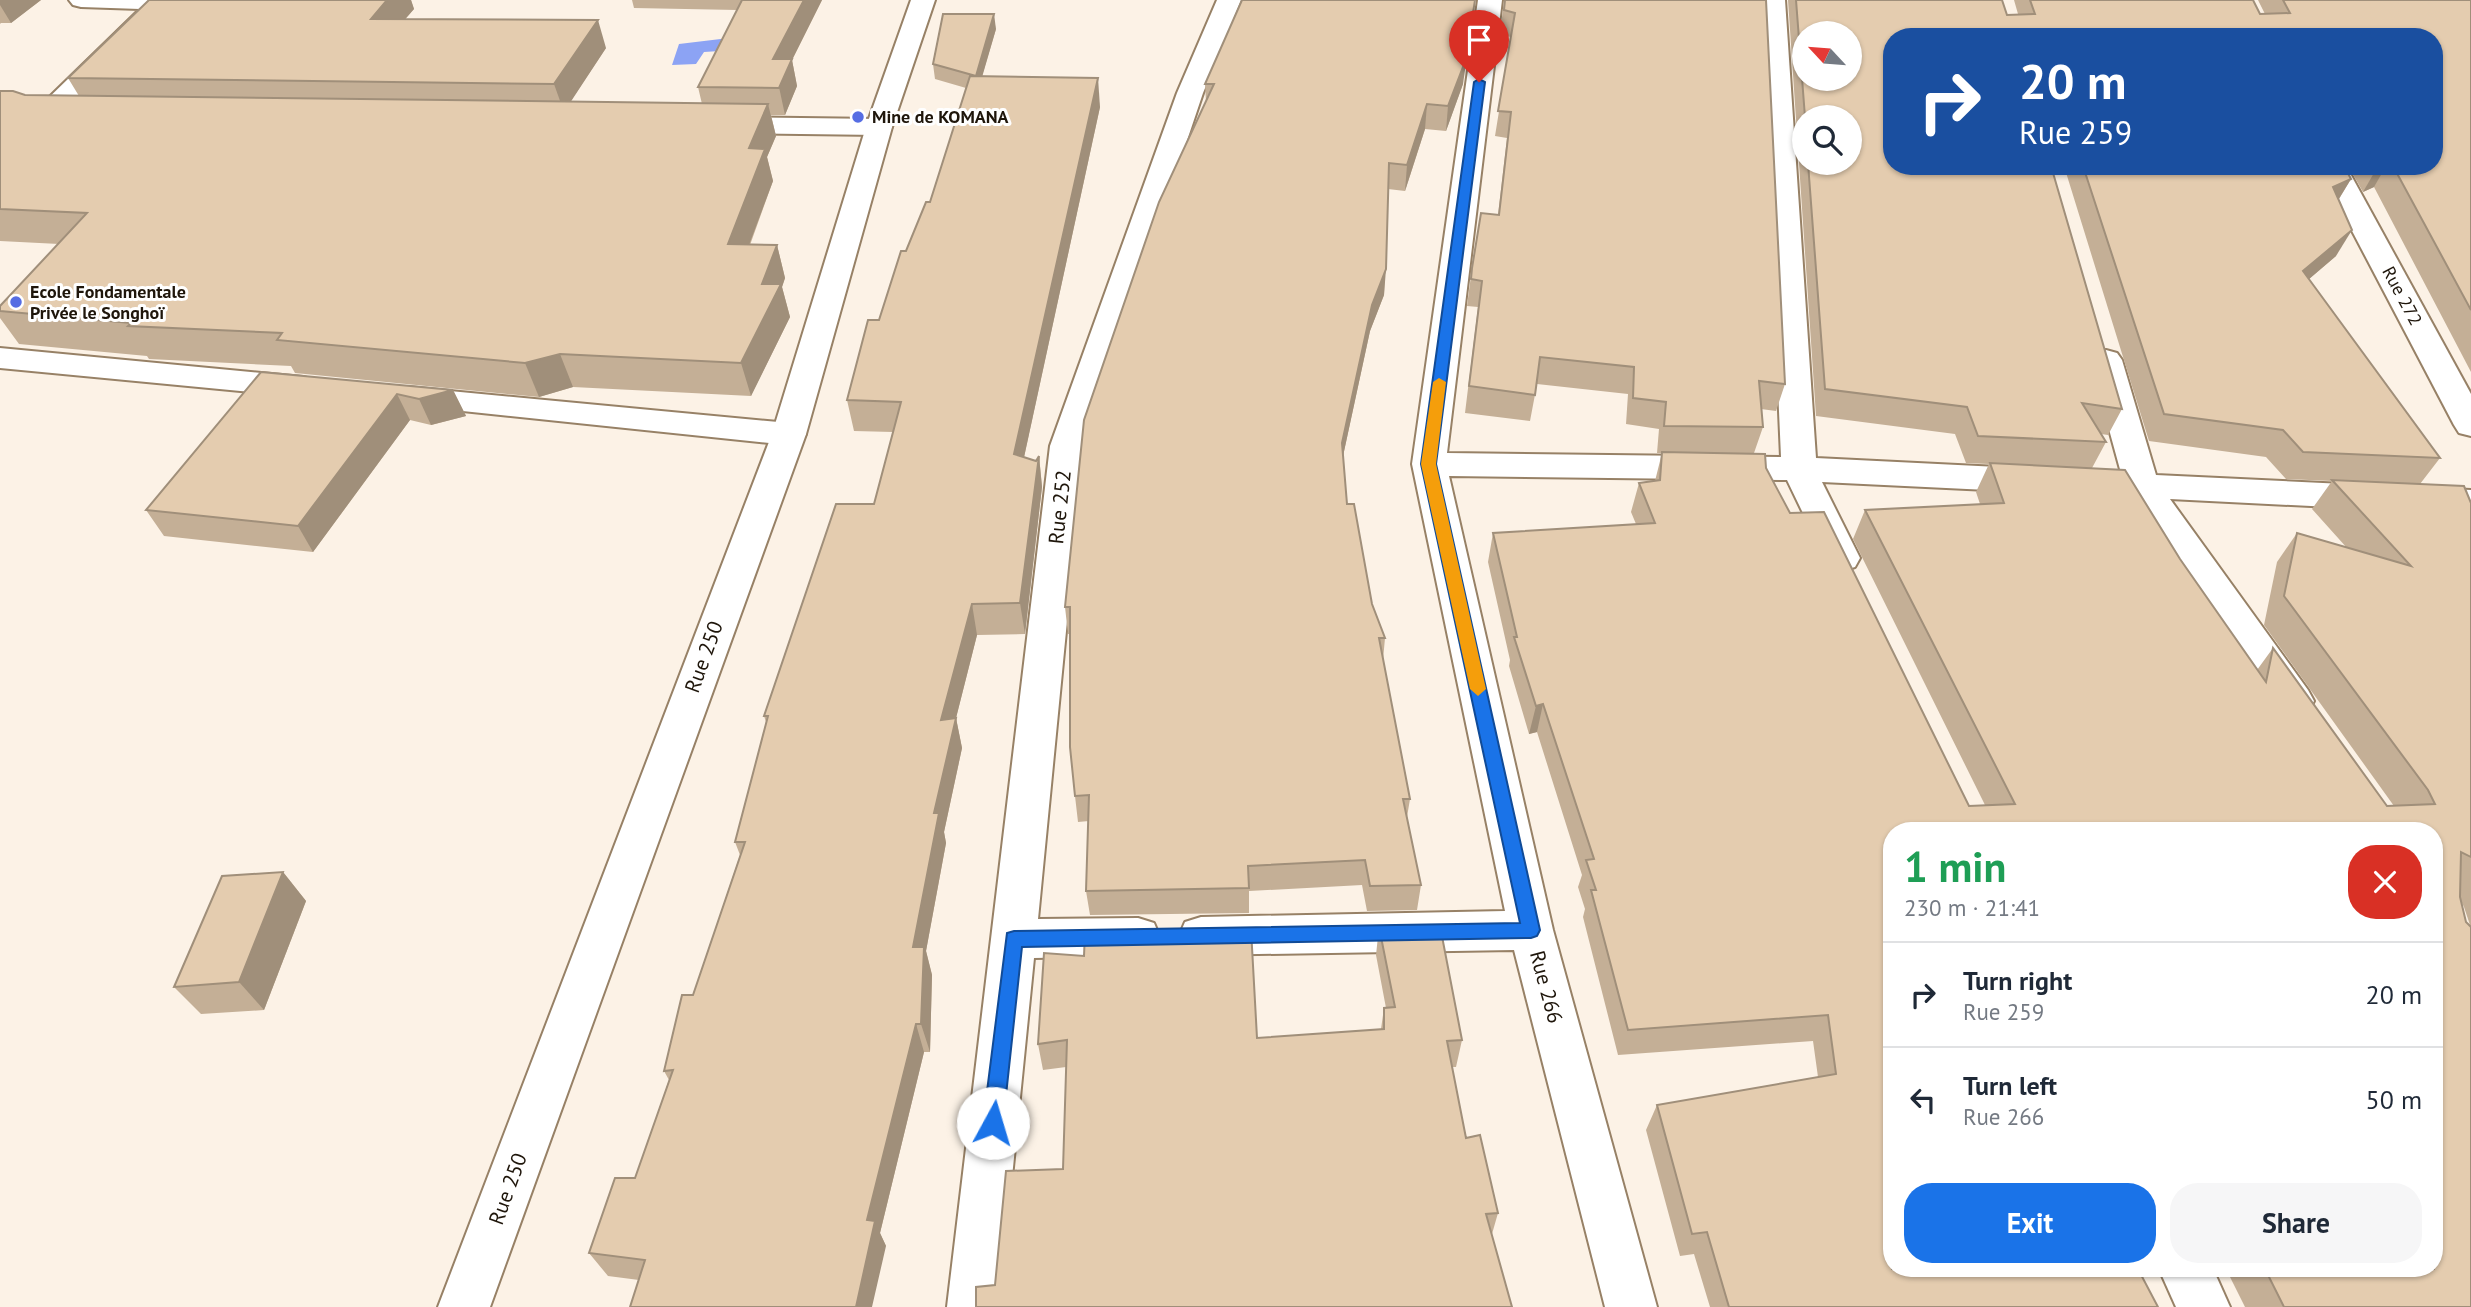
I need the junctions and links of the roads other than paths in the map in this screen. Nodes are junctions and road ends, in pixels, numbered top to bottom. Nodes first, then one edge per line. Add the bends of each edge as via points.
1 (82, 0) edge
2 (923, 0) edge
3 (1490, 0) edge
4 (1773, 0) edge
5 (162, 2) edge
6 (1224, 10) edge
7 (87, 117) edge
8 (698, 125) edge
9 (879, 127) junction
10 (2337, 175) edge
11 (2096, 326) edge
12 (0, 358) edge
13 (332, 390) edge
14 (374, 394) edge
15 (2471, 425) edge
16 (789, 433) junction
17 (1429, 464) junction
18 (1799, 469) junction
19 (2143, 486) junction
20 (2471, 502) edge
21 (1853, 581) edge
22 (2315, 731) edge
23 (1531, 930) junction
24 (1014, 939) junction
25 (2189, 1277) edge
26 (464, 1307) edge
27 (973, 1307) edge
28 (1631, 1307) edge
29 (2204, 1307) edge

1 - 5 street
2 - 9 street, Rue 250
3 - 17 street, Rue 266
4 - 18 street
5 - 7 street via 45,116
6 - 24 street, Rue 252 via 1190,93 1067,446
8 - 9 street
9 - 16 street, Rue 250
10 - 15 street, Rue 272
11 - 19 street
12 - 13 street
14 - 16 street
16 - 26 street, Rue 250
17 - 18 street
17 - 23 street, Rue 266
18 - 19 street
18 - 21 street
19 - 20 street
19 - 22 street
23 - 24 street
23 - 28 street, Rue 266
24 - 27 street, Rue 252
25 - 29 street

